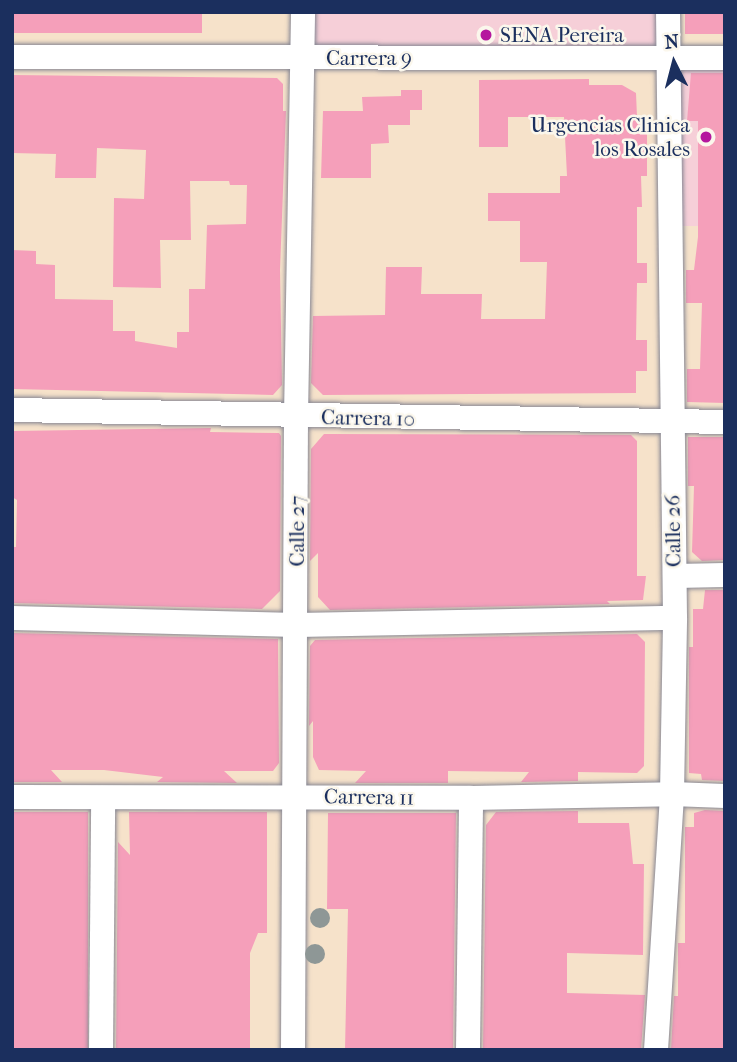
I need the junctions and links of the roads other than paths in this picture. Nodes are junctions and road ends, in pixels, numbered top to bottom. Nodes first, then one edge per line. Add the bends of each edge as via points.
1 (303, 12) edge
2 (668, 12) edge
3 (12, 57) edge
4 (668, 57) junction
5 (725, 58) edge
6 (304, 59) junction
7 (12, 410) edge
8 (296, 417) junction
9 (670, 421) junction
10 (725, 422) edge
11 (725, 575) edge
12 (675, 576) junction
13 (12, 618) edge
14 (675, 618) junction
15 (297, 625) junction
16 (672, 794) junction
17 (295, 796) junction
18 (725, 796) edge
19 (12, 797) edge
20 (103, 798) junction
21 (471, 798) junction
22 (102, 1050) edge
23 (293, 1050) edge
24 (468, 1050) edge
25 (656, 1050) edge

1 - 6 street, Calle 27
2 - 4 street, Calle 26
3 - 6 street, Carrera 9
4 - 5 street, Carrera 9
4 - 6 street, Carrera 9
4 - 9 street, Calle 26
6 - 8 street, Calle 27
7 - 8 street, Carrera 10
8 - 9 street, Carrera 10
8 - 15 street, Calle 27
9 - 10 street, Carrera 10
9 - 12 street, Calle 26
11 - 12 street
12 - 14 street, Calle 26
13 - 15 street
14 - 15 street
14 - 16 street, Calle 26
15 - 17 street, Calle 27
16 - 18 street, Carrera 11
16 - 21 street, Carrera 11
16 - 25 street, Calle 26
17 - 20 street, Carrera 11
17 - 21 street, Carrera 11
17 - 23 street, Calle 27
19 - 20 street, Carrera 11
20 - 22 street
21 - 24 street

